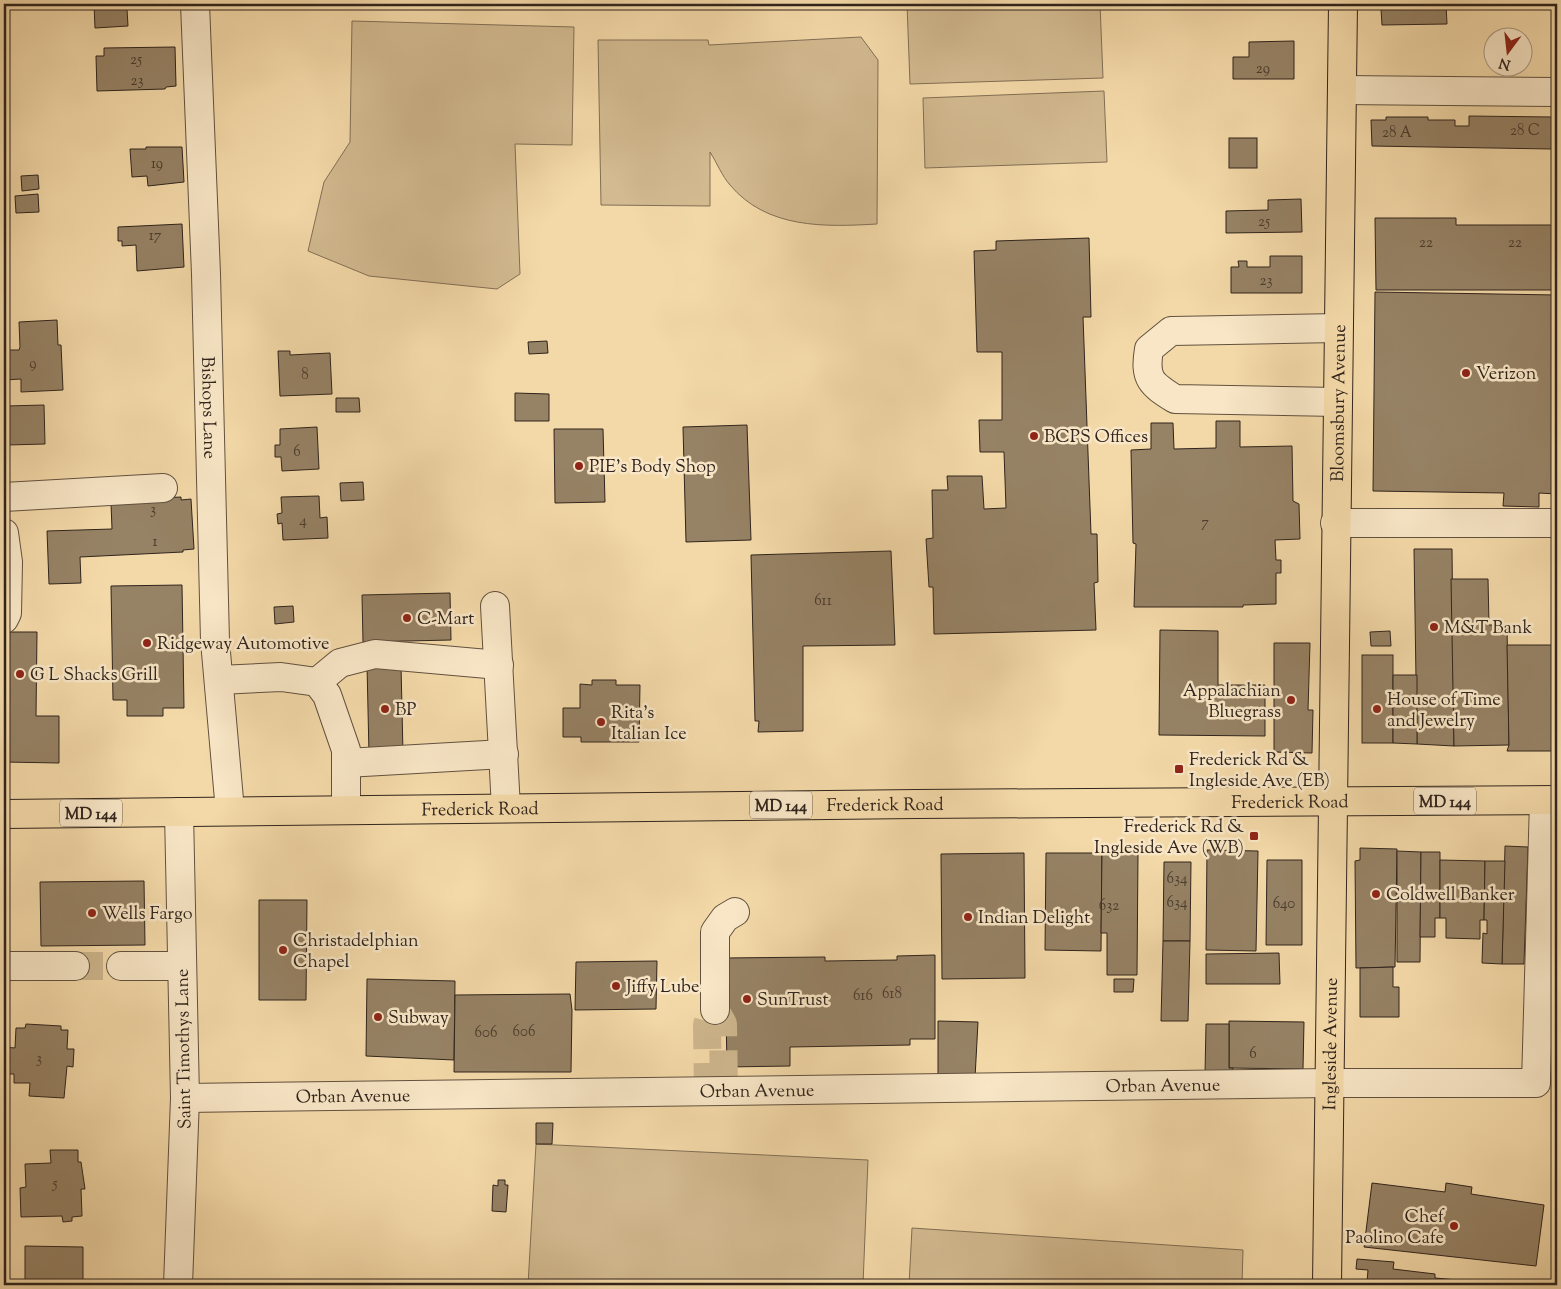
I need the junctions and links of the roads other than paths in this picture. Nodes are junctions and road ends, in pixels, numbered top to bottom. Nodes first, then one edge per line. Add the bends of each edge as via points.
1 (195, 4) edge
2 (1343, 4) edge
3 (1342, 90) junction
4 (1557, 92) edge
5 (1338, 328) junction
6 (1337, 402) junction
7 (163, 488) dead end
8 (4, 497) edge
9 (1335, 523) junction
10 (1557, 523) edge
11 (4, 533) edge
12 (495, 606) dead end
13 (4, 619) edge
14 (499, 665) junction
15 (219, 680) junction
16 (317, 682) junction
17 (504, 754) junction
18 (346, 764) junction
19 (1550, 800) edge
20 (1332, 802) junction
21 (506, 808) junction
22 (346, 810) junction
23 (230, 811) junction
24 (179, 812) junction
25 (4, 814) edge
26 (735, 912) dead end
27 (4, 966) edge
28 (75, 966) tunnel mouth
29 (121, 966) tunnel mouth
30 (182, 966) junction
31 (715, 1010) dead end
32 (1330, 1083) junction
33 (185, 1098) junction
34 (178, 1285) edge
35 (1328, 1285) edge

1 - 15 street, Bishops Lane via 206,274 215,640
2 - 3 main road, Bloomsbury Avenue
3 - 4 street
3 - 5 main road, Bloomsbury Avenue
5 - 6 main road, Bloomsbury Avenue
5 - 6 street via 1171,331 1148,349 1146,368 1153,386 1175,400
6 - 9 main road, Bloomsbury Avenue
7 - 8 street
9 - 10 street
9 - 20 main road, Bloomsbury Avenue
11 - 13 street via 8,562
12 - 14 street
14 - 16 street via 375,654 340,663
14 - 17 street
15 - 16 street via 282,677
15 - 23 street, Bishops Lane
16 - 18 street via 330,705 346,750
17 - 18 street
17 - 21 street
18 - 22 street
19 - 20 main road, Frederick Road / MD 144
19 - 32 street, Orban Avenue via 1536,1083
20 - 21 main road, Frederick Road / MD 144
20 - 32 main road, Ingleside Avenue
21 - 22 main road, Frederick Road / MD 144
22 - 23 main road, Frederick Road / MD 144
23 - 24 main road, Frederick Road / MD 144
24 - 25 main road, Frederick Road / MD 144
24 - 30 street, Saint Timothys Lane
26 - 31 street via 725,918 715,932
27 - 28 street
29 - 30 street
30 - 33 street, Saint Timothys Lane
32 - 33 street, Orban Avenue
32 - 35 main road, Ingleside Avenue
33 - 34 street, Saint Timothys Lane

